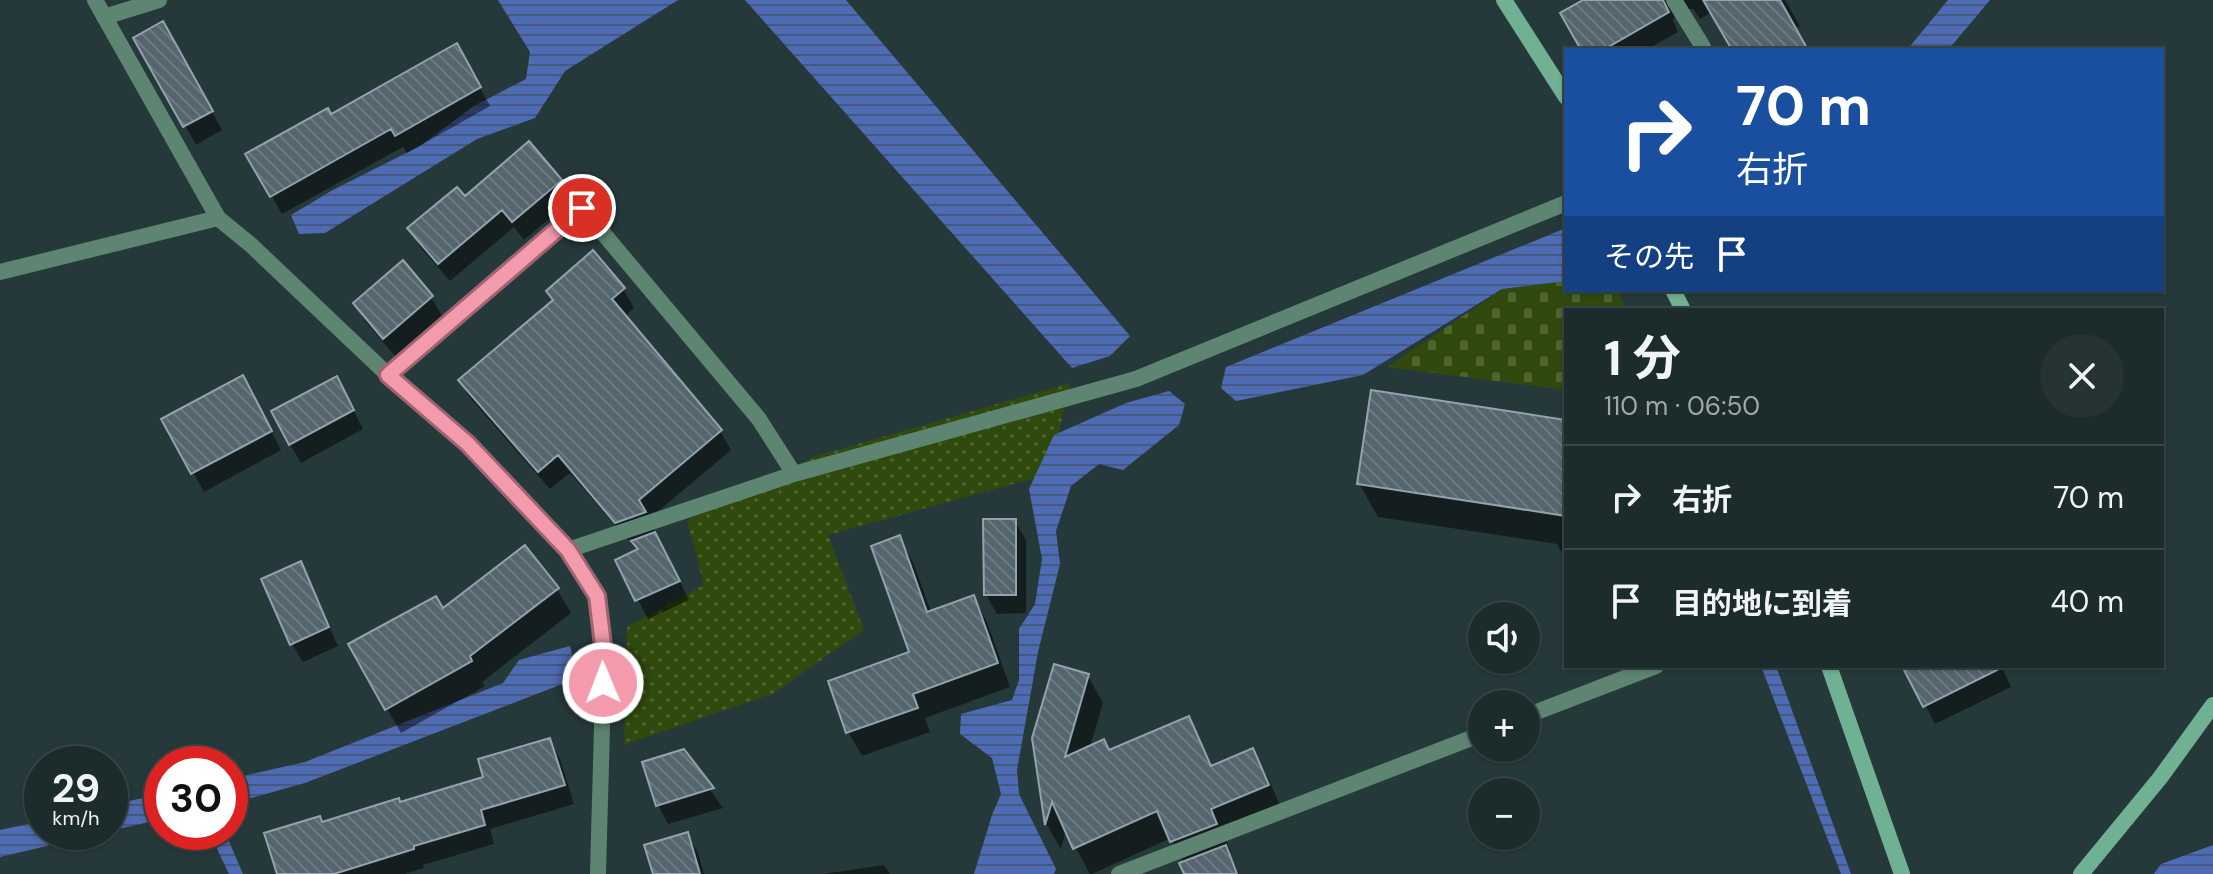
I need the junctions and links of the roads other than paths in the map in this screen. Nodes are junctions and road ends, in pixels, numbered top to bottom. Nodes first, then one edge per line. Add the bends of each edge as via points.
1 (95, 0) edge
2 (159, 0) edge
3 (1504, 0) edge
4 (1674, 0) edge
5 (104, 17) junction
6 (1703, 47) dead end
7 (1564, 94) edge
8 (1564, 204) edge
9 (218, 218) junction
10 (0, 272) edge
11 (388, 375) junction
12 (794, 474) junction
13 (568, 550) junction
14 (1651, 668) edge
15 (1830, 668) edge
16 (2213, 705) edge
17 (1540, 711) edge
18 (1468, 739) edge
19 (598, 874) edge
20 (1119, 874) edge
21 (1902, 874) edge
22 (2081, 874) edge

1 - 5 street
2 - 5 street
3 - 7 street
4 - 6 street
5 - 9 street
8 - 12 street via 1136,379
9 - 10 street
9 - 11 street
11 - 12 street via 582,208 759,419
11 - 13 street via 468,444
12 - 13 street
13 - 19 street via 597,596 604,653
14 - 17 street
15 - 21 street
16 - 22 street
18 - 20 street

